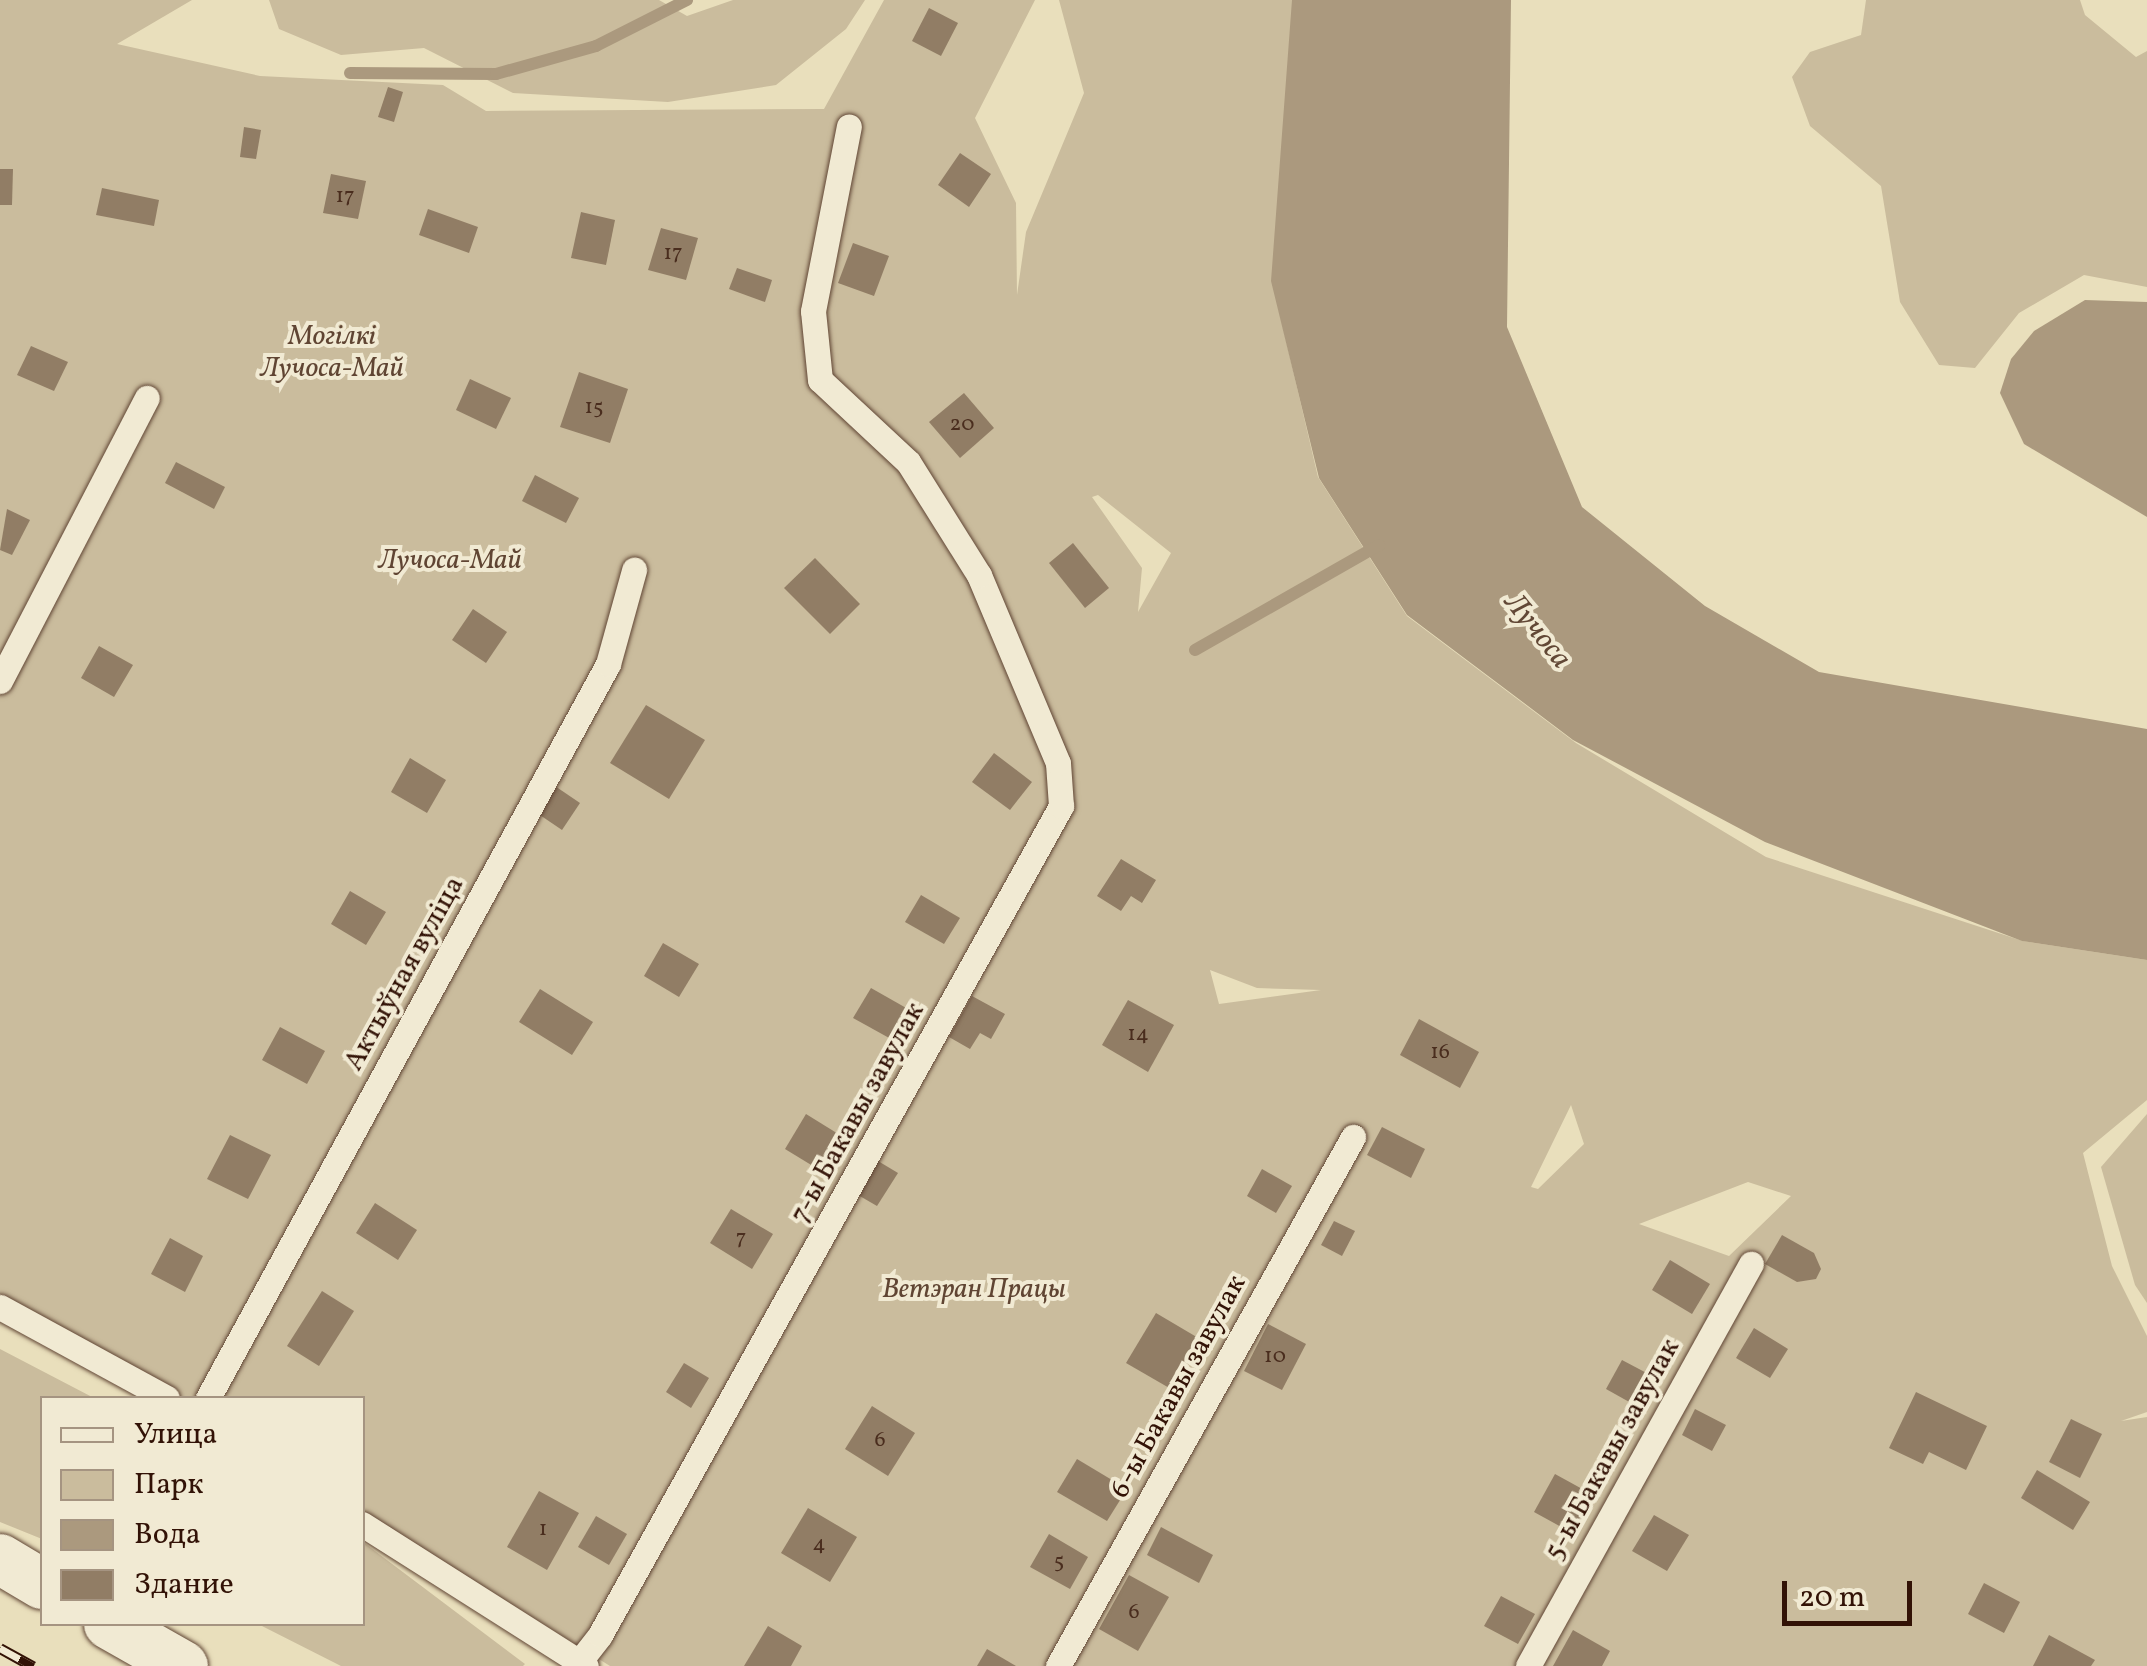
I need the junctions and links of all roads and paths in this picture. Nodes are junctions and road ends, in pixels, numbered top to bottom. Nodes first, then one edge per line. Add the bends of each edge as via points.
1 (849, 126) dead end
2 (147, 398) dead end
3 (634, 570) dead end
4 (0, 681) edge
5 (1352, 1137) dead end
6 (1751, 1264) dead end
7 (0, 1308) edge
8 (125, 1388) edge
9 (159, 1396) edge
10 (209, 1396) edge
11 (365, 1526) edge
12 (0, 1560) edge
13 (40, 1583) edge
14 (580, 1665) edge
15 (1058, 1666) edge
16 (1528, 1666) edge

1 - 14 lane, 7-ы Бакавы завулак via 814,311 820,380 908,462 979,575 1058,763 1060,806
2 - 4 lane
3 - 10 lane, Актыўная вуліца via 608,664
5 - 15 lane, 6-ы Бакавы завулак
6 - 16 lane, 5-ы Бакавы завулак
7 - 8 lane
8 - 9 lane
11 - 14 lane
12 - 13 street

